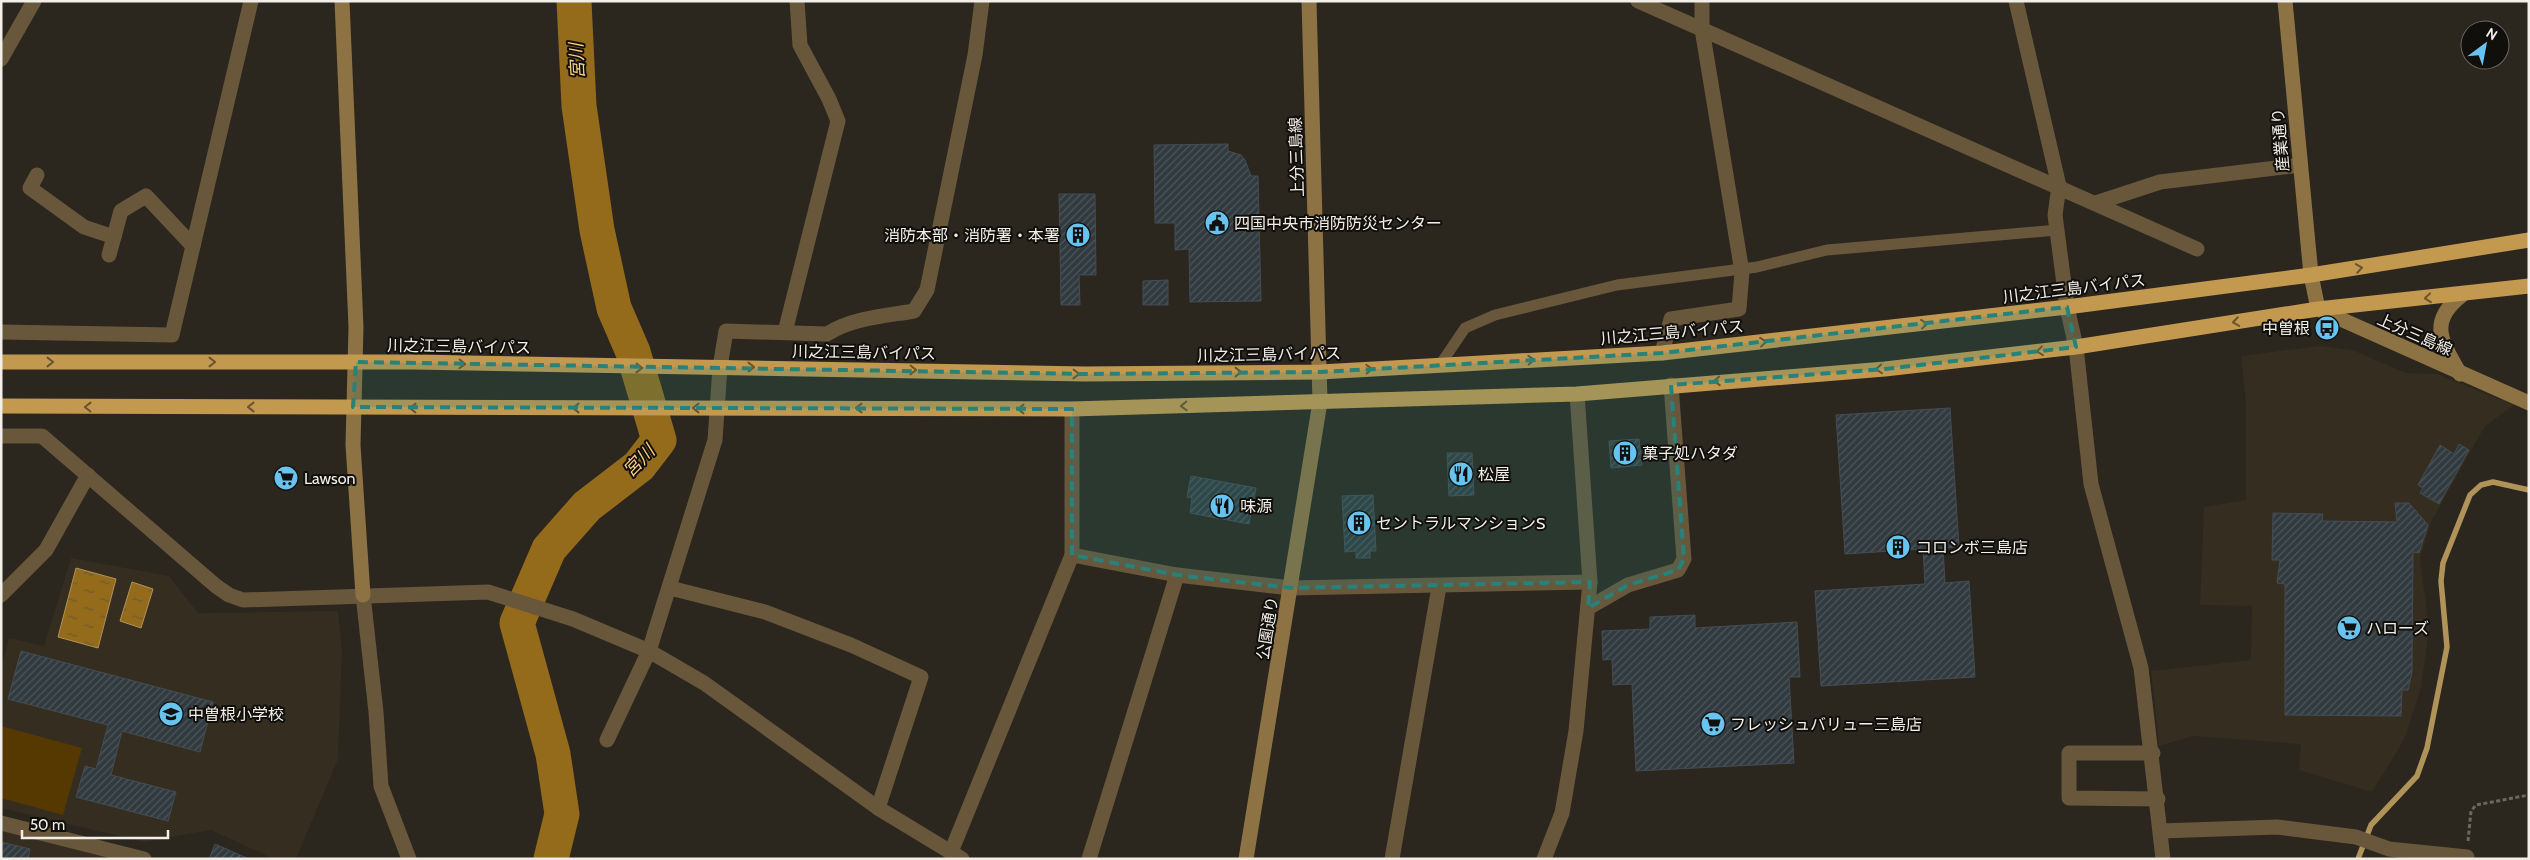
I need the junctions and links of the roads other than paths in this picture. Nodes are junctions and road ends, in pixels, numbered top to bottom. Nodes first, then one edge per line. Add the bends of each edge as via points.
1 (34, 1) edge
2 (251, 1) edge
3 (342, 1) edge
4 (797, 1) edge
5 (982, 1) edge
6 (1309, 1) edge
7 (1638, 1) edge
8 (1702, 1) edge
9 (2016, 1) edge
10 (2285, 1) edge
11 (1702, 29) junction
12 (1, 59) edge
13 (2300, 166) junction
14 (37, 175) dead end
15 (2059, 186) junction
16 (2096, 203) junction
17 (2057, 230) junction
18 (114, 237) junction
19 (2529, 240) edge
20 (193, 246) junction
21 (2197, 249) dead end
22 (109, 255) dead end
23 (1742, 269) junction
24 (2311, 275) junction
25 (2529, 286) edge
26 (2462, 295) junction
27 (2067, 308) junction
28 (2318, 309) junction
29 (1, 332) edge
30 (785, 332) junction
31 (2076, 347) junction
32 (1662, 353) junction
33 (1, 362) edge
34 (356, 362) junction
35 (1440, 365) junction
36 (720, 368) junction
37 (1320, 372) junction
38 (2460, 374) junction
39 (1671, 385) junction
40 (1577, 394) junction
41 (1320, 402) junction
42 (2529, 403) edge
43 (1, 406) edge
44 (353, 407) junction
45 (717, 408) junction
46 (1072, 409) junction
47 (1, 436) edge
48 (88, 475) junction
49 (1072, 556) junction
50 (1177, 575) junction
51 (1590, 582) junction
52 (1439, 587) junction
53 (670, 588) junction
54 (1291, 588) junction
55 (1, 595) edge
56 (363, 595) junction
57 (1588, 608) junction
58 (649, 651) junction
59 (607, 740) dead end
60 (2153, 753) junction
61 (2158, 799) junction
62 (878, 808) junction
63 (1, 823) edge
64 (2161, 831) junction
65 (957, 855) edge
66 (2467, 858) edge
67 (144, 859) edge
68 (409, 859) edge
69 (1089, 859) edge
70 (1246, 859) edge
71 (1392, 859) edge
72 (1544, 859) edge
73 (2163, 859) edge

1 - 12 street
2 - 20 street
3 - 34 street
4 - 30 street via 800,45 838,121
5 - 30 street via 975,55 927,290 914,311 864,320 827,334
6 - 37 street, 上分三島線
7 - 11 street
8 - 11 street
9 - 15 street
10 - 13 street, 産業通り
11 - 15 street
11 - 23 street
13 - 16 street via 2160,182
13 - 24 street, 産業通り
14 - 18 street via 30,188 84,227
15 - 16 street
15 - 17 street via 2055,215
16 - 21 street
17 - 23 lane via 1827,250
17 - 27 street
18 - 20 street via 121,211 146,196
18 - 22 street
24 -> 19 highway, 川之江三島バイパス
20 - 29 street via 172,334
23 - 32 street via 1739,309 1671,319
23 - 35 lane via 1617,285 1495,315 1464,328
24 - 27 highway, 川之江三島バイパス
24 - 28 street
25 - 26 highway
26 -> 28 highway
26 - 38 street via 2447,306 2441,328 2447,352
27 - 31 street
32 -> 27 highway, 川之江三島バイパス
28 -> 31 highway
28 - 38 street, 上分三島線
30 - 36 street via 726,331
31 -> 39 highway via 1885,369
31 - 60 street via 2091,484 2141,668
35 -> 32 highway, 川之江三島バイパス
33 -> 34 highway, 川之江三島バイパス
34 -> 36 highway, 川之江三島バイパス
34 - 44 street
37 -> 35 highway, 川之江三島バイパス
36 -> 37 highway, 川之江三島バイパス via 1085,374
36 - 45 street
37 - 41 street, 上分三島線
38 - 42 street, 上分三島線
39 - 40 highway
39 - 57 street via 1684,559 1678,570 1628,585
40 - 41 highway
40 - 51 street
41 -> 46 highway
41 - 54 street, 公園通り
44 -> 43 highway
45 -> 44 highway
44 - 56 street
46 -> 45 highway
45 - 53 street via 715,440
46 - 49 street
47 - 48 street via 42,436
48 - 55 street via 46,550
48 - 56 street via 229,594 243,600
49 - 50 street
49 - 65 street
50 - 54 street
50 - 69 street
51 - 52 street
51 - 57 street
52 - 54 street
52 - 71 street
53 - 58 street
53 - 62 street via 765,612 921,676
54 - 70 street, 公園通り
56 - 58 street via 488,592 573,619
56 - 68 street via 381,786
57 - 72 street via 1576,731 1562,813
58 - 59 street
58 - 62 street via 704,682
60 - 61 street
60 - 61 street via 2069,753 2069,798
61 - 64 street
62 - 65 street
63 - 67 street
64 - 66 street via 2277,827 2356,837 2389,849
64 - 73 street

